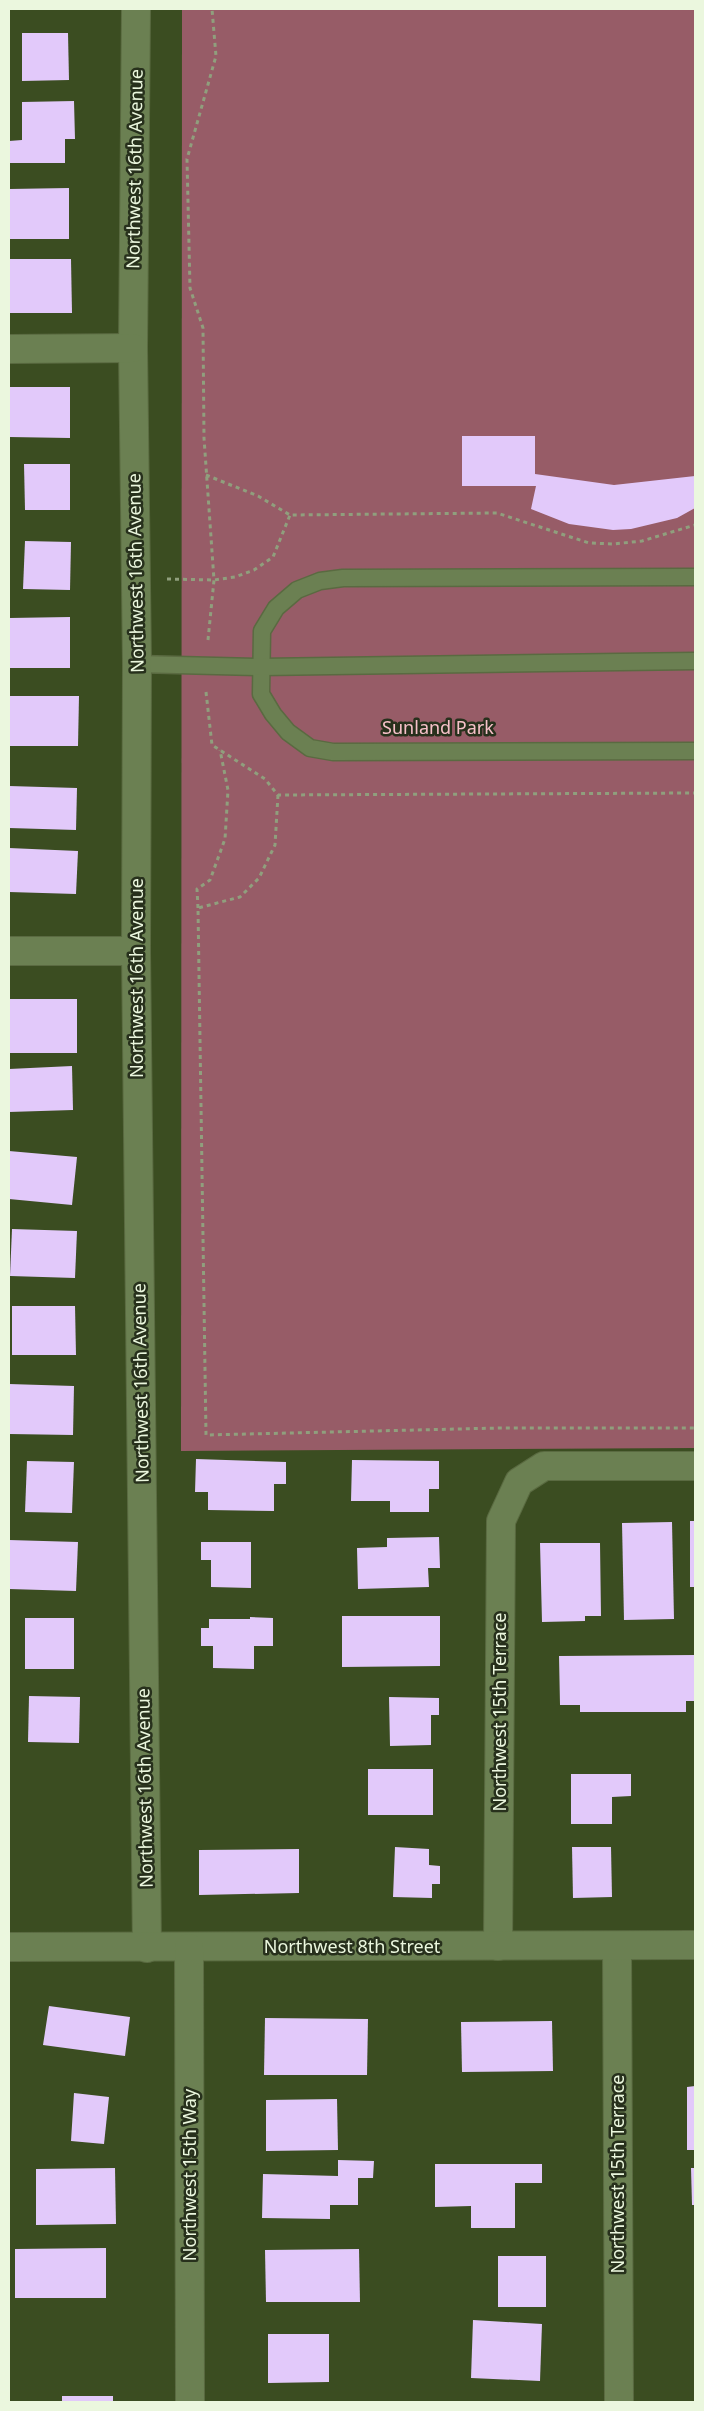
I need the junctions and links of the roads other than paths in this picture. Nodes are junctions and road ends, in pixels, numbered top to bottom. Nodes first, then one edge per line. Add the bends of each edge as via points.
1 (136, 9) edge
2 (133, 348) junction
3 (9, 349) edge
4 (695, 577) edge
5 (695, 661) edge
6 (137, 664) junction
7 (261, 666) junction
8 (695, 751) edge
9 (9, 951) edge
10 (136, 951) junction
11 (695, 1466) edge
12 (695, 1945) edge
13 (498, 1946) junction
14 (617, 1946) junction
15 (9, 1948) edge
16 (147, 1948) junction
17 (189, 1948) junction
18 (190, 2402) edge
19 (619, 2402) edge

1 - 2 street, Northwest 16th Avenue
2 - 3 street
2 - 6 street, Northwest 16th Avenue
4 - 7 lane via 353,578 320,581 297,590 276,608 262,631
5 - 7 lane
6 - 7 lane
6 - 10 street, Northwest 16th Avenue
7 - 8 lane via 261,694 288,732 310,748 333,752
9 - 10 street
10 - 16 street, Northwest 16th Avenue
11 - 13 street, Northwest 15th Terrace via 544,1466 519,1482 501,1521
12 - 14 street, Northwest 8th Street
13 - 14 street, Northwest 8th Street
13 - 17 street, Northwest 8th Street
14 - 19 street, Northwest 15th Terrace
15 - 16 street, Northwest 8th Street
16 - 17 street, Northwest 8th Street
17 - 18 street, Northwest 15th Way

